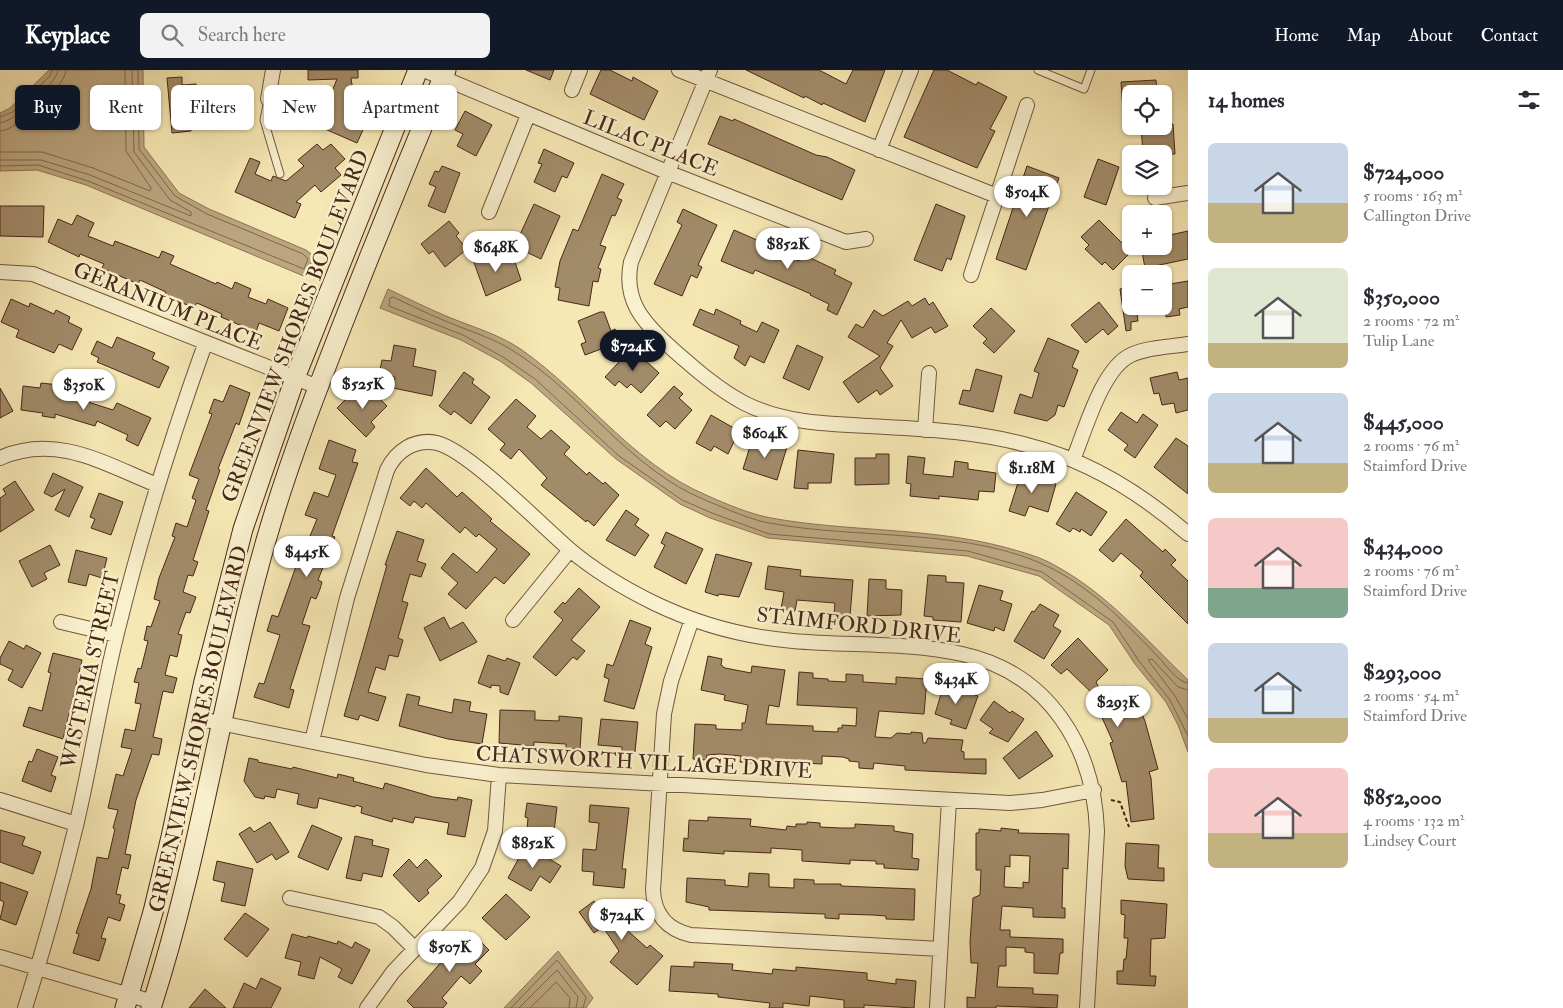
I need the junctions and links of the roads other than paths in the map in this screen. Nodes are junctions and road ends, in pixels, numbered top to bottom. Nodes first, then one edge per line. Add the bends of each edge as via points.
1 (272, 70) edge
2 (418, 70) edge
3 (424, 70) edge
4 (580, 70) edge
5 (678, 70) edge
6 (911, 70) edge
7 (1038, 70) edge
8 (1091, 70) edge
9 (444, 74) edge
10 (708, 75) edge
11 (270, 85) edge
12 (572, 90) dead end
13 (1027, 105) dead end
14 (528, 115) junction
15 (267, 130) edge
16 (879, 150) junction
17 (667, 172) junction
18 (280, 174) dead end
19 (1188, 193) edge
20 (997, 196) junction
21 (1155, 198) dead end
22 (489, 212) dead end
23 (866, 239) dead end
24 (0, 272) edge
25 (971, 275) dead end
26 (205, 344) junction
27 (1188, 344) edge
28 (928, 373) dead end
29 (295, 378) junction
30 (318, 387) junction
31 (925, 430) junction
32 (0, 458) edge
33 (1073, 460) junction
34 (157, 486) junction
35 (1188, 534) edge
36 (570, 550) junction
37 (692, 619) junction
38 (513, 620) dead end
39 (61, 622) dead end
40 (116, 635) junction
41 (196, 718) junction
42 (220, 722) junction
43 (312, 741) junction
44 (500, 775) junction
45 (659, 784) junction
46 (1094, 790) junction
47 (0, 800) edge
48 (949, 800) junction
49 (76, 824) junction
50 (290, 898) dead end
51 (414, 948) junction
52 (940, 949) junction
53 (0, 957) edge
54 (38, 969) junction
55 (127, 1002) edge
56 (152, 1005) edge
57 (25, 1008) edge
58 (367, 1008) edge
59 (937, 1008) edge
60 (1087, 1008) edge

1 - 11 street
2 - 29 street, GREENVIEW SHORES BOULEVARD
3 - 9 street, LILAC PLACE
4 - 12 street
5 - 10 street
6 - 16 street
7 - 8 lane via 1084,89
9 - 14 street, LILAC PLACE
9 - 30 street, GREENVIEW SHORES BOULEVARD
10 - 16 street
10 - 17 street
13 - 20 street
14 - 17 street, LILAC PLACE
14 - 22 street
15 - 18 lane
16 - 20 street
17 - 23 street, LILAC PLACE via 846,242
17 - 31 street via 629,270 630,296 646,325 722,390 760,410 813,423
19 - 21 street
20 - 25 street
24 - 26 street, GERANIUM PLACE via 33,274
26 - 29 street, GERANIUM PLACE
26 - 34 street, WISTERIA STREET
27 - 33 street via 1138,352 1115,367 1105,382
28 - 31 street
29 - 30 street, GERANIUM PLACE
29 - 41 street, GREENVIEW SHORES BOULEVARD via 243,529
30 - 42 street, GREENVIEW SHORES BOULEVARD via 265,544
31 - 33 street via 997,437
32 - 34 street via 27,449 60,448
33 - 35 street via 1140,496
34 - 40 street, WISTERIA STREET
36 - 37 street, STAIMFORD DRIVE via 626,588
36 - 38 street
36 - 43 street, STAIMFORD DRIVE via 483,473 446,446 423,442 400,451 387,470 364,539 329,664
37 - 45 street via 666,698
37 - 46 street, STAIMFORD DRIVE via 791,641 950,651 989,662 1025,682 1060,717 1081,752
39 - 40 street
40 - 49 street, WISTERIA STREET
41 - 42 street, CHATSWORTH VILLAGE DRIVE
41 - 55 street, GREENVIEW SHORES BOULEVARD via 169,846
42 - 43 street, CHATSWORTH VILLAGE DRIVE
42 - 56 street, GREENVIEW SHORES BOULEVARD via 196,842
43 - 44 street, CHATSWORTH VILLAGE DRIVE via 426,765
44 - 45 street, CHATSWORTH VILLAGE DRIVE
44 - 51 street via 495,831 482,868 460,901
45 - 48 street, CHATSWORTH VILLAGE DRIVE
45 - 52 street via 654,898 663,920 676,930 691,935
46 - 48 street, CHATSWORTH VILLAGE DRIVE via 1026,803
46 - 60 street, STAIMFORD DRIVE via 1097,832
47 - 49 street
48 - 52 street
49 - 54 street, WISTERIA STREET
50 - 51 street via 379,917
51 - 58 street
52 - 59 street
53 - 54 street
54 - 55 street
54 - 57 street, WISTERIA STREET
55 - 56 street

